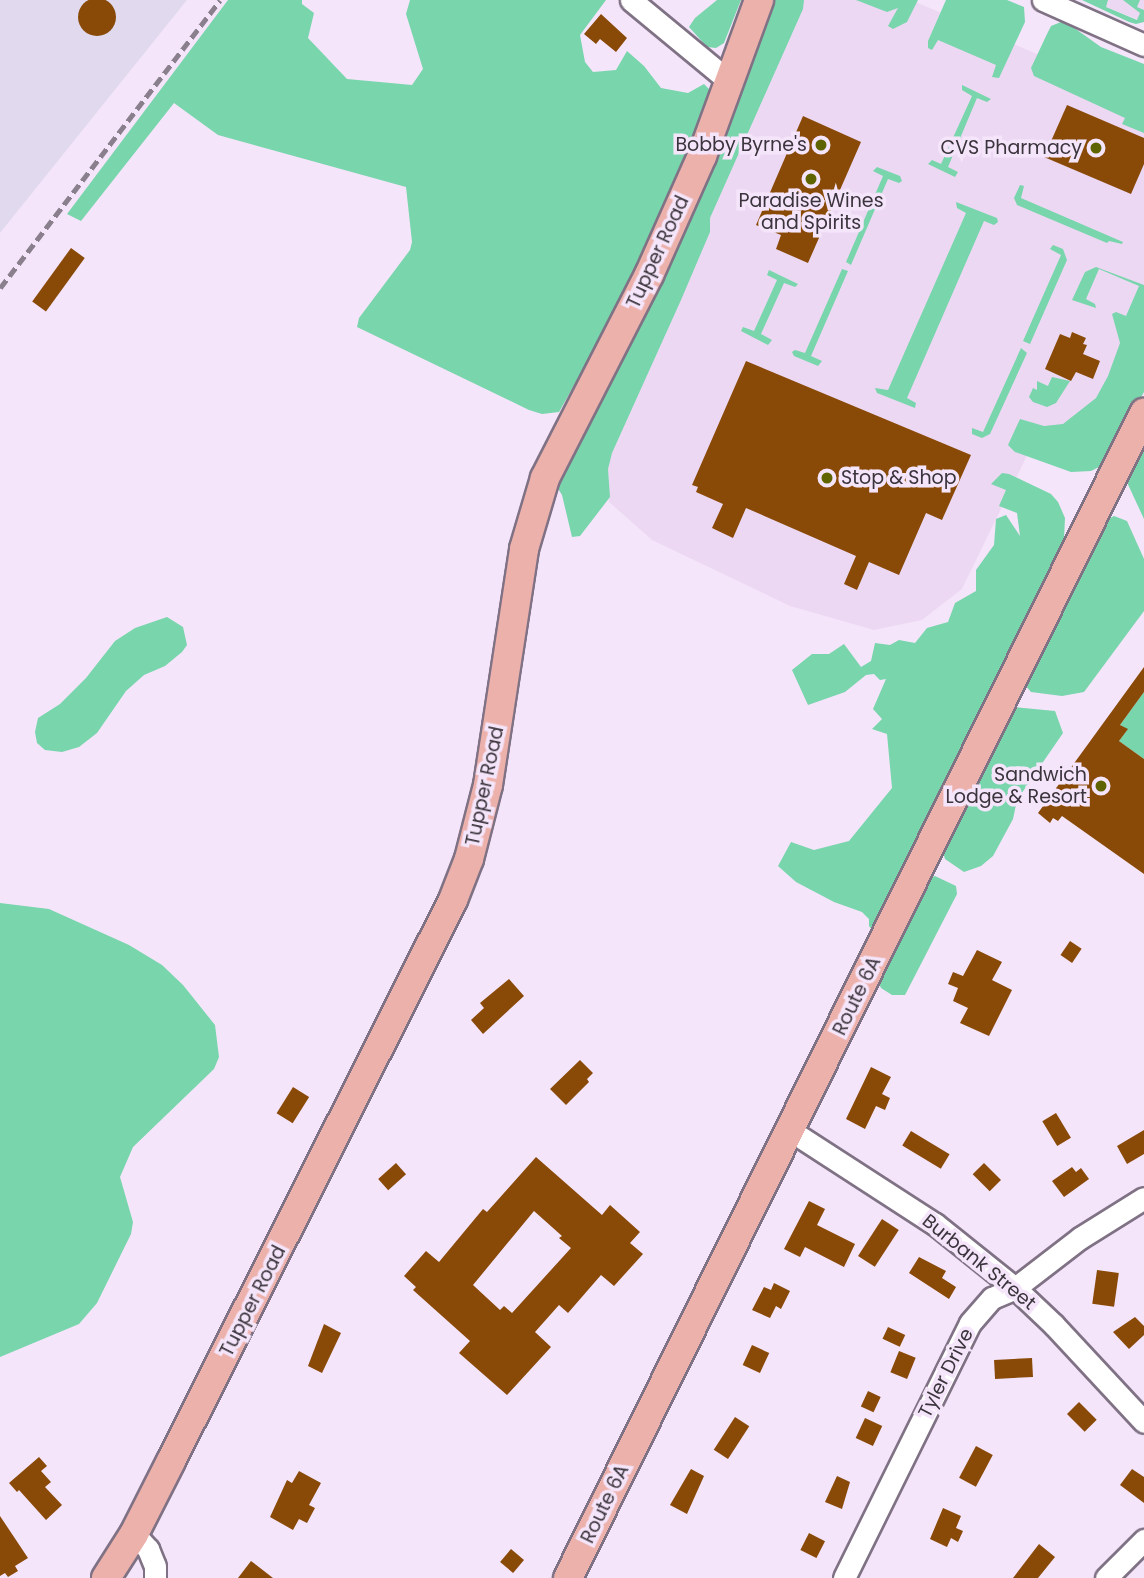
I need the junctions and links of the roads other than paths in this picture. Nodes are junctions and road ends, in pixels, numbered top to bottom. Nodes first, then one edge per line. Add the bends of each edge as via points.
1 (631, 0) edge
2 (759, 0) edge
3 (1043, 0) edge
4 (1144, 45) edge
5 (729, 81) junction
6 (1144, 413) edge
7 (790, 1131) junction
8 (1144, 1198) edge
9 (1015, 1289) junction
10 (1144, 1422) edge
11 (134, 1534) junction
12 (1144, 1540) edge
13 (106, 1578) edge
14 (155, 1578) edge
15 (568, 1578) edge
16 (844, 1578) edge
17 (1106, 1578) edge

1 - 5 street
2 - 5 main road, Tupper Road
3 - 4 street
5 - 11 main road, Tupper Road via 702,156 649,275 550,468 533,513 488,785 453,900
6 - 7 main road, Route 6A
7 - 9 street, Burbank Street via 935,1223
7 - 15 main road, Route 6A
8 - 9 street, Tyler Drive via 1080,1238
9 - 10 street, Burbank Street
9 - 16 street, Tyler Drive via 992,1298 970,1323
11 - 13 main road, Tupper Road
11 - 14 street via 148,1549
12 - 17 street

